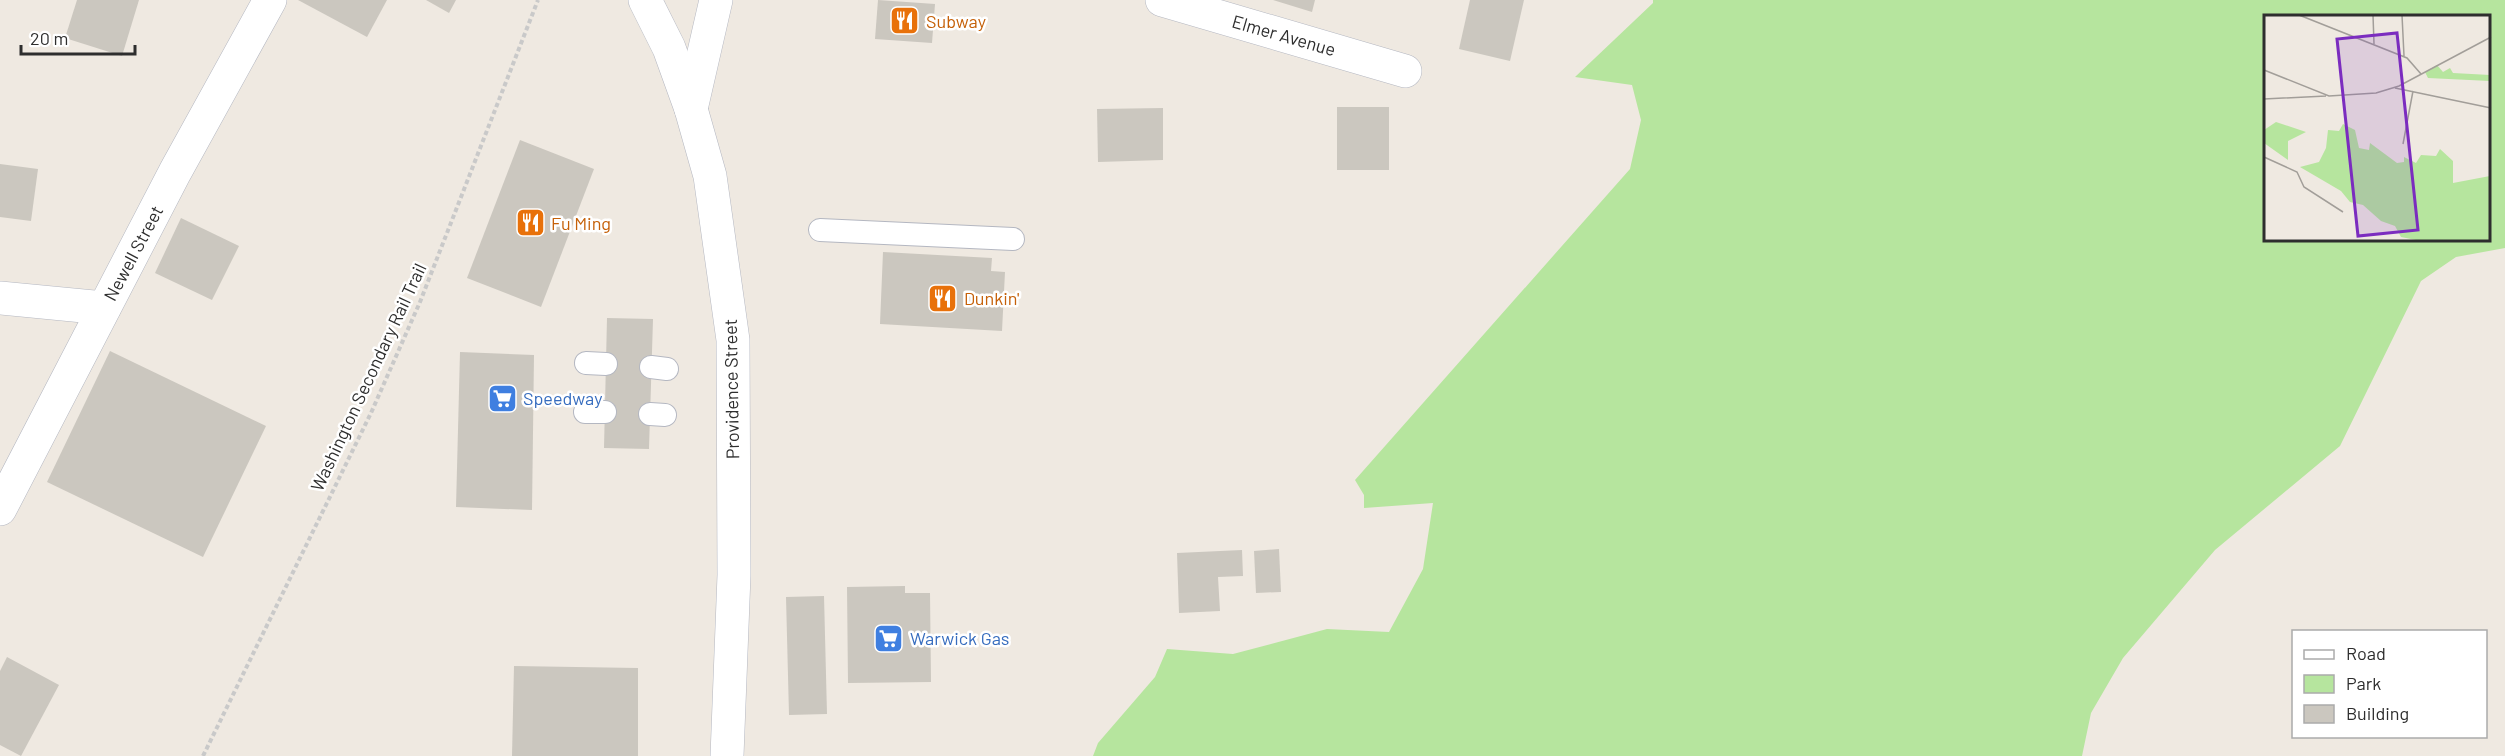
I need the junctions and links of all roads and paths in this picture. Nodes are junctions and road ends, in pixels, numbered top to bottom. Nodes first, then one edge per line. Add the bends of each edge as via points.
1 (270, 0) edge
2 (538, 0) edge
3 (645, 0) edge
4 (716, 0) edge
5 (1162, 0) edge
6 (1405, 71) dead end
7 (691, 109) junction
8 (820, 230) dead end
9 (1013, 239) dead end
10 (0, 298) edge
11 (104, 308) junction
12 (0, 509) edge
13 (203, 756) edge
14 (727, 756) edge

1 - 11 street, Newell Street
2 - 13 path, Washington Secondary Rail Trail via 420,302 371,412
3 - 7 street, Providence Street via 669,48
4 - 7 street
5 - 6 street, Elmer Avenue
7 - 14 street, Providence Street via 710,176 733,340 734,575
8 - 9 lane
10 - 11 street
11 - 12 street, Newell Street

